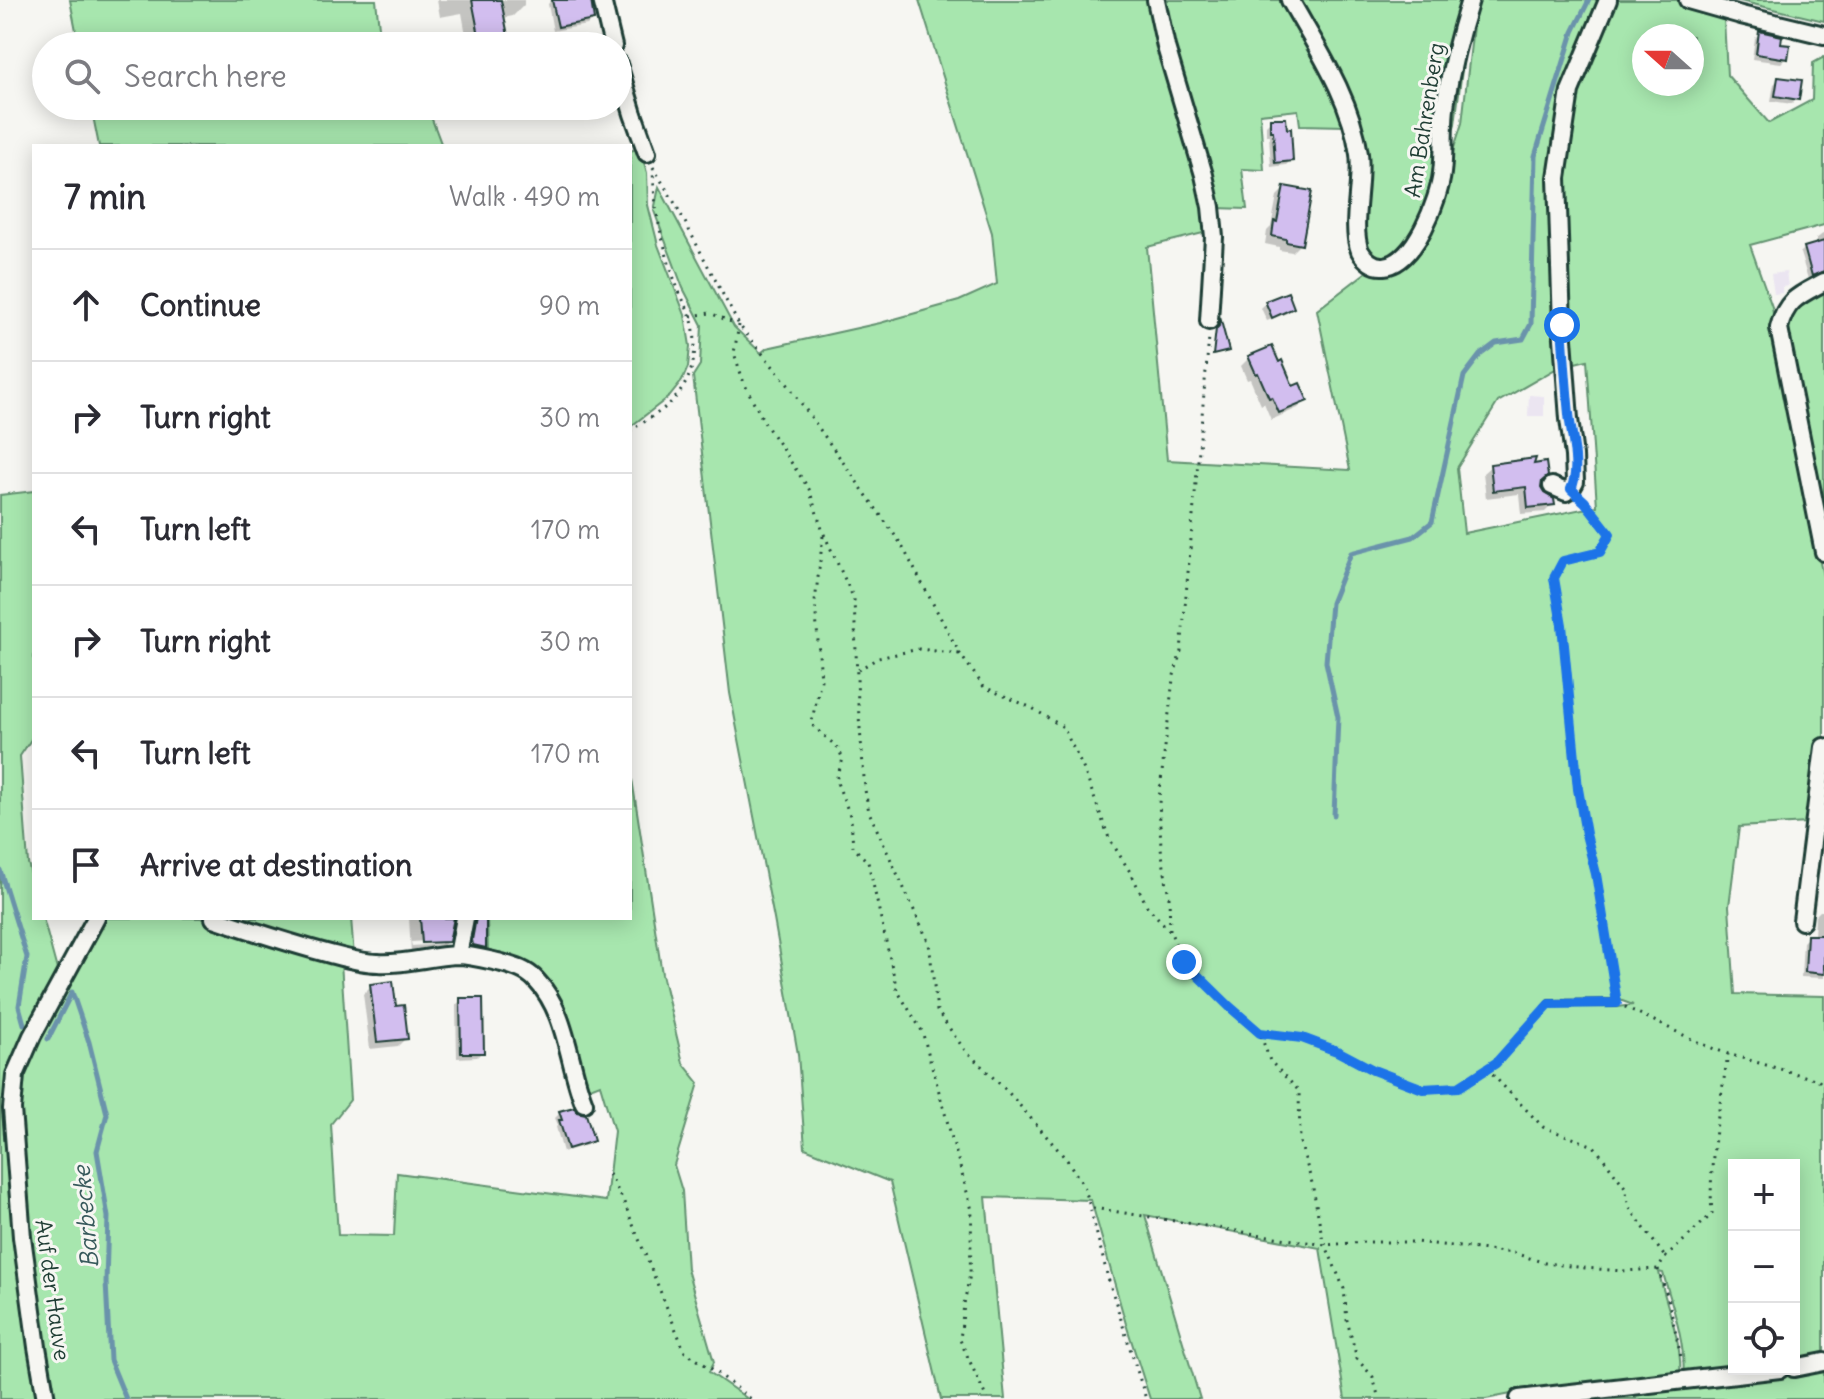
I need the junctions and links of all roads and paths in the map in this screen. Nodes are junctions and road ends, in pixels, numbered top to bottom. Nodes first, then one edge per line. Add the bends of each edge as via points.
1 (602, 0) edge
2 (1156, 0) edge
3 (1290, 0) edge
4 (1470, 0) edge
5 (1608, 0) edge
6 (1688, 0) edge
7 (610, 32) edge
8 (1824, 35) edge
9 (632, 111) edge
10 (647, 153) dead end
11 (1824, 282) edge
12 (691, 316) junction
13 (1209, 321) joint
14 (739, 325) junction
15 (632, 430) edge
16 (1552, 486) dead end
17 (1571, 489) junction
18 (823, 532) junction
19 (1824, 552) edge
20 (960, 654) junction
21 (858, 670) junction
22 (1824, 747) edge
23 (95, 920) edge
24 (220, 920) edge
25 (465, 920) edge
26 (1802, 921) dead end
27 (1170, 931) junction
28 (458, 955) junction
29 (1617, 1003) junction
30 (1260, 1033) junction
31 (1728, 1054) junction
32 (1487, 1069) junction
33 (1824, 1086) edge
34 (584, 1103) dead end
35 (609, 1174) dead end
36 (1093, 1208) dead end
37 (1325, 1245) junction
38 (1665, 1258) junction
39 (1658, 1269) junction
40 (1824, 1363) edge
41 (1800, 1367) edge
42 (1824, 1370) edge
43 (1728, 1374) edge
44 (1681, 1379) junction
45 (46, 1399) edge
46 (751, 1399) edge
47 (987, 1399) edge
48 (1146, 1399) edge
49 (1379, 1399) edge
50 (1519, 1399) edge

1 - 7 street
2 - 13 street via 1211,207
3 - 4 street, Am Bahrenberg via 1327,65 1354,128 1359,246 1367,260 1387,266 1411,248 1437,196 1446,100
5 - 17 street via 1570,91 1557,178 1574,456
6 - 8 street
9 - 10 street
11 - 19 street via 1794,298 1779,328
12 - 14 path via 710,313
12 - 14 path via 664,248 653,167
12 - 15 path via 695,341 683,388
13 - 27 path via 1181,651 1159,798
14 - 18 path via 734,353 744,383 809,489
14 - 20 path via 901,544
16 - 17 street
17 - 29 path via 1610,534 1600,552 1563,561 1554,578 1578,789
18 - 21 path via 854,599
18 - 47 path via 815,602 821,680 811,724 843,759 836,780 851,818 853,847 868,862 897,990 922,1031 972,1210 960,1340
20 - 21 path via 919,649 878,658
20 - 27 path via 984,687 1063,727 1109,838 1147,906
21 - 48 path via 869,812 929,943 937,1011 964,1049 1067,1160 1085,1188
22 - 26 street
23 - 45 street, Auf der Hauve via 15,1075 12,1109 22,1237
24 - 28 street via 376,963
25 - 28 street
27 - 30 path via 1184,962
28 - 34 street via 520,969 540,985 559,1018
29 - 31 path
29 - 32 path via 1549,1004
30 - 32 path via 1302,1038 1423,1089 1459,1087
30 - 37 path via 1270,1061 1299,1091 1300,1142
31 - 33 path
31 - 38 path via 1712,1214
32 - 38 path via 1543,1127 1594,1146 1625,1187 1629,1207
35 - 46 path via 685,1352
36 - 37 path
37 - 39 path via 1415,1242 1514,1253 1585,1268
37 - 49 path via 1344,1289 1357,1359 1373,1377
38 - 39 path
39 - 44 path via 1676,1329
40 - 41 street
40 - 42 street
43 - 44 street
44 - 50 street

